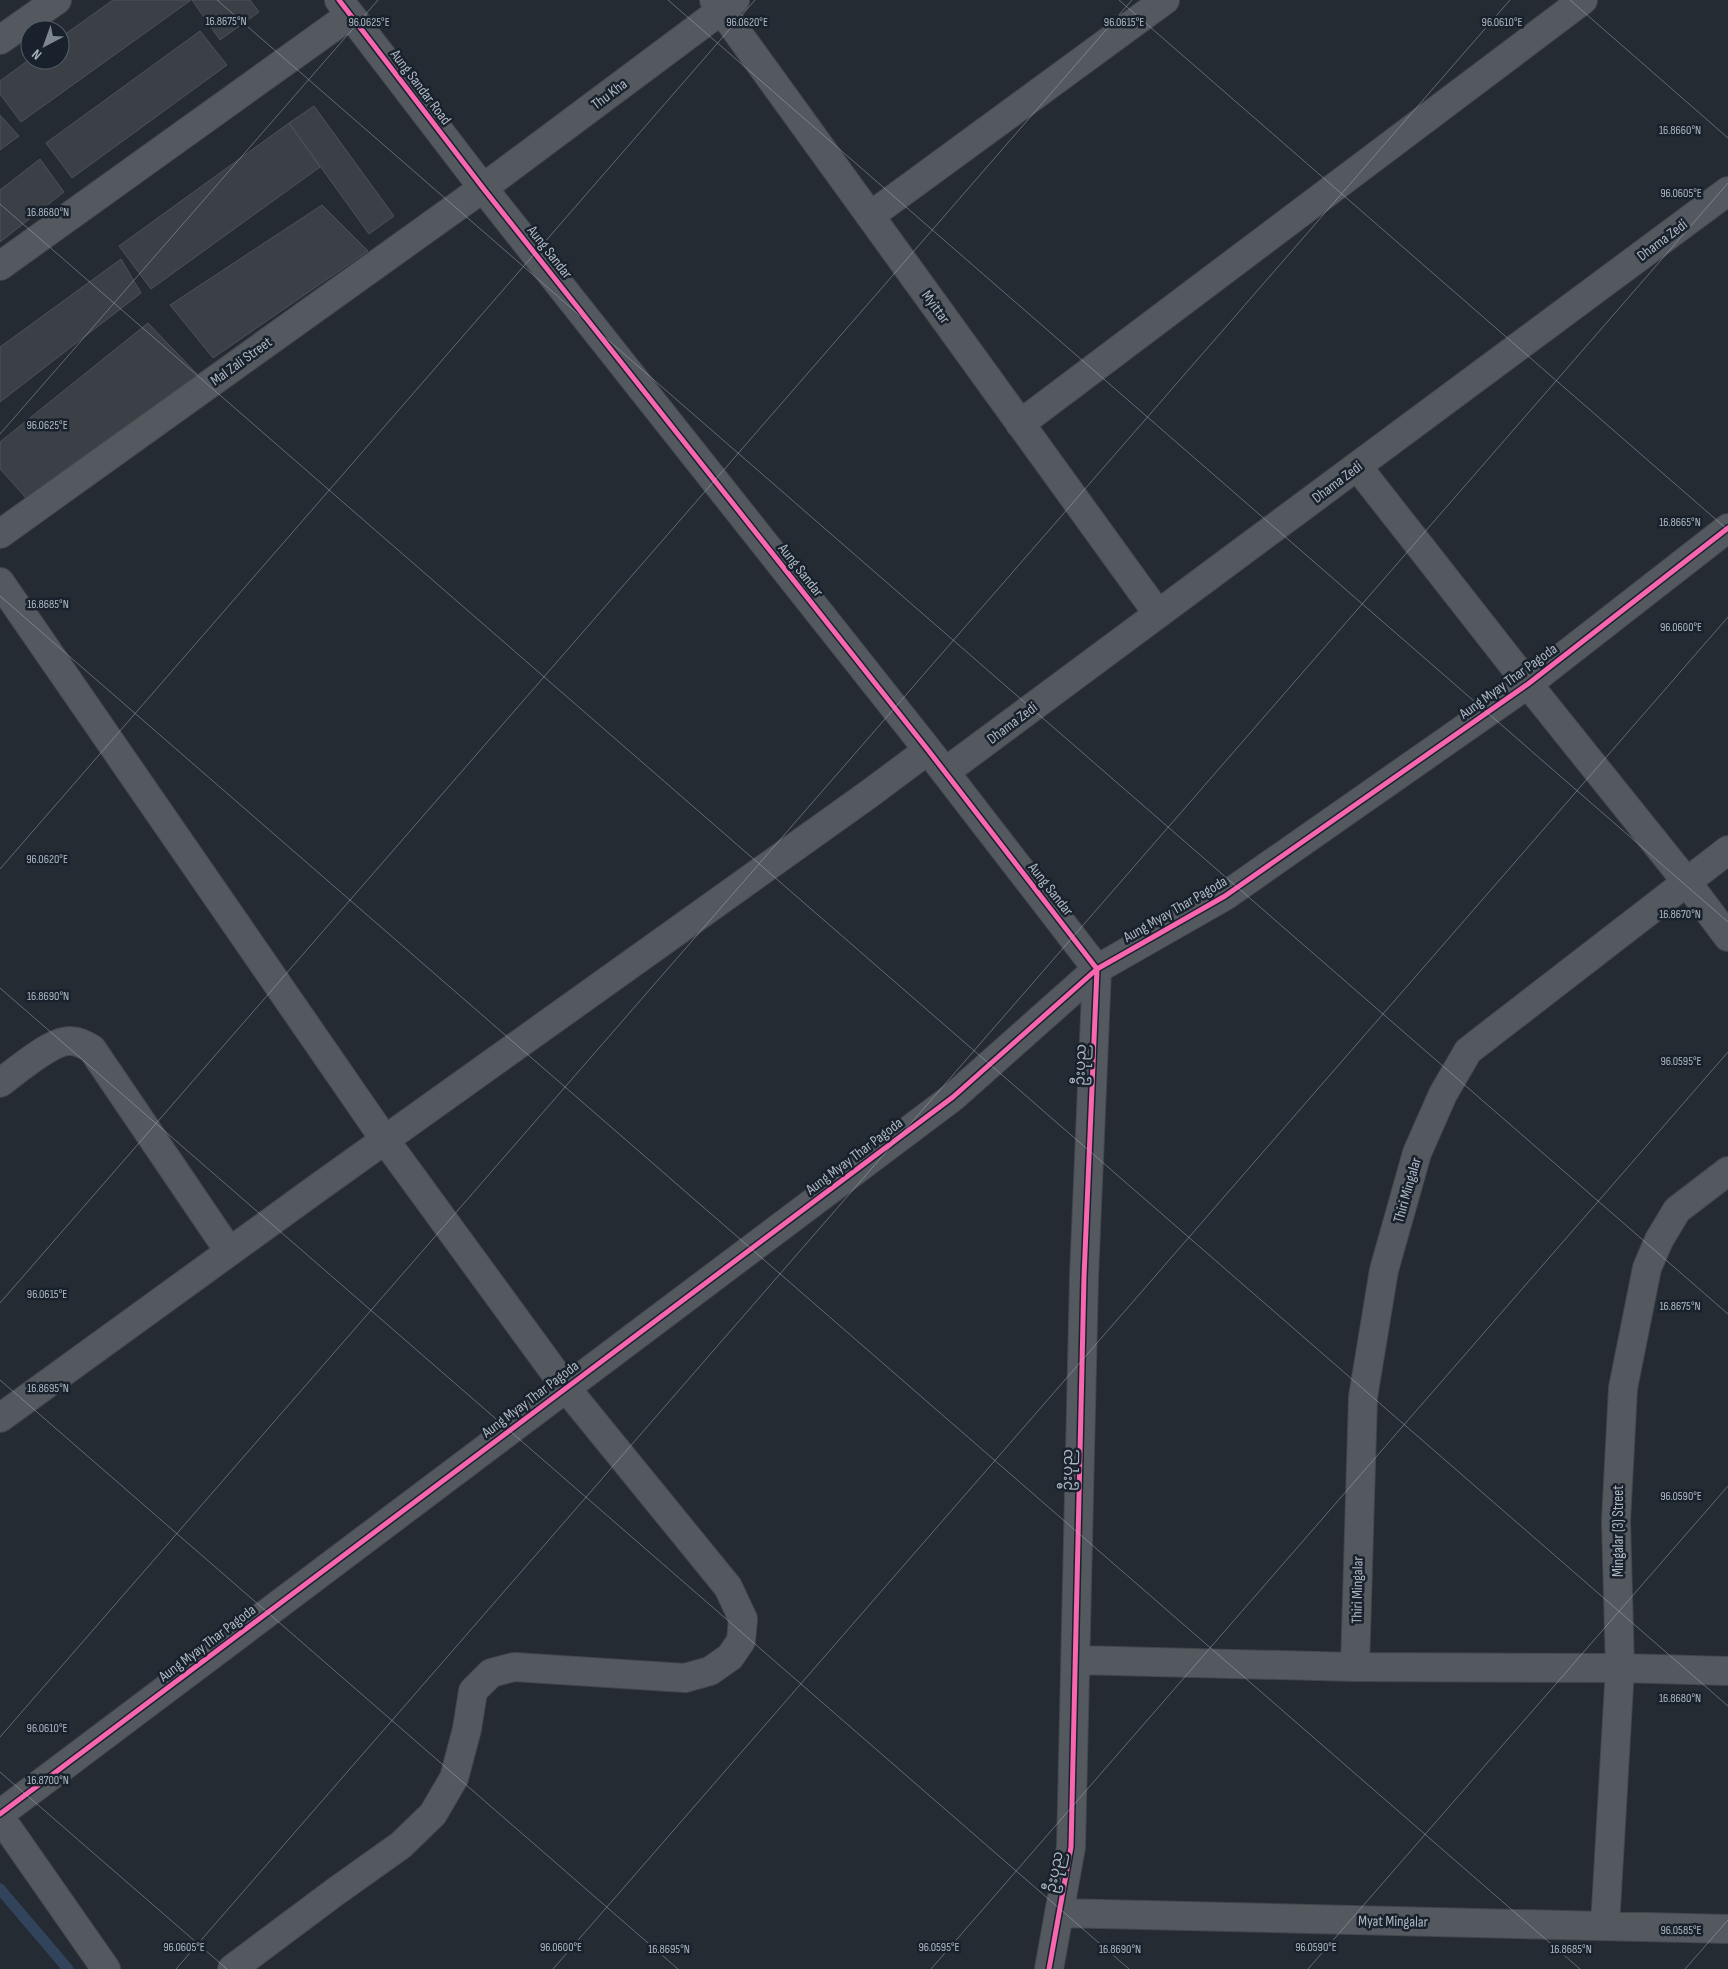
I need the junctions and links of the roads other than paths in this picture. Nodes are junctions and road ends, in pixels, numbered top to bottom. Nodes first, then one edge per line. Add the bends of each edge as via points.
1 (56, 0) edge
2 (1165, 0) edge
3 (1583, 0) edge
4 (724, 3) edge
5 (345, 7) edge
6 (0, 40) edge
7 (483, 188) junction
8 (1728, 191) edge
9 (870, 216) junction
10 (0, 266) edge
11 (1020, 424) junction
12 (1357, 466) junction
13 (1728, 528) edge
14 (0, 534) edge
15 (0, 582) edge
16 (1158, 614) junction
17 (1528, 684) junction
18 (928, 750) junction
19 (945, 772) junction
20 (1728, 850) edge
21 (1686, 881) junction
22 (1728, 938) edge
23 (1097, 969) junction
24 (0, 1083) edge
25 (385, 1140) junction
26 (1728, 1170) edge
27 (229, 1251) junction
28 (566, 1388) junction
29 (0, 1418) edge
30 (1076, 1660) junction
31 (1355, 1667) junction
32 (1620, 1668) junction
33 (1728, 1671) edge
34 (2, 1810) edge
35 (1059, 1914) junction
36 (1605, 1926) junction
37 (1728, 1929) edge
38 (106, 1969) edge
39 (232, 1969) edge
40 (1049, 1969) edge

1 - 6 street
2 - 9 street
3 - 11 street
4 - 7 street, Thu Kha
4 - 9 street, Myittar
5 - 7 street, Aung Sandar Road
5 - 10 street
7 - 14 street, Mal Zali Street
7 - 18 street, Aung Sandar
8 - 12 street, Dhama Zedi
9 - 11 street, Myittar
11 - 16 street, Myittar
12 - 16 street, Dhama Zedi
12 - 17 street
13 - 17 street, Aung Myay Thar Pagoda
15 - 25 street
16 - 19 street, Dhama Zedi
17 - 21 street
17 - 23 street, Aung Myay Thar Pagoda via 1225,896
18 - 19 street, Aung Sandar
18 - 25 street
19 - 23 street, Aung Sandar
20 - 21 street, Thiri Mingalar
21 - 22 street
21 - 31 street, Thiri Mingalar via 1468,1051 1443,1094 1417,1153 1384,1270 1363,1397
23 - 28 street, Aung Myay Thar Pagoda via 953,1097
23 - 30 street, ဦးပုည via 1084,1277
24 - 27 street via 46,1049 68,1040 92,1049
25 - 27 street
25 - 28 street
26 - 32 street, Mingalar (3) Street via 1677,1210 1647,1268 1623,1388 1616,1521
27 - 29 street
28 - 34 street, Aung Myay Thar Pagoda
28 - 39 street via 728,1587 743,1618 740,1642 730,1657 710,1671 685,1678 514,1667 491,1673 473,1691 454,1778 433,1814 401,1845
30 - 31 street
30 - 35 street, ဦးပုည via 1072,1847
31 - 32 street
32 - 33 street
32 - 36 street, Mingalar (3) Street
34 - 38 street
35 - 36 street, Myat Mingalar
35 - 40 street, ဦးပုည
36 - 37 street, Myat Mingalar

